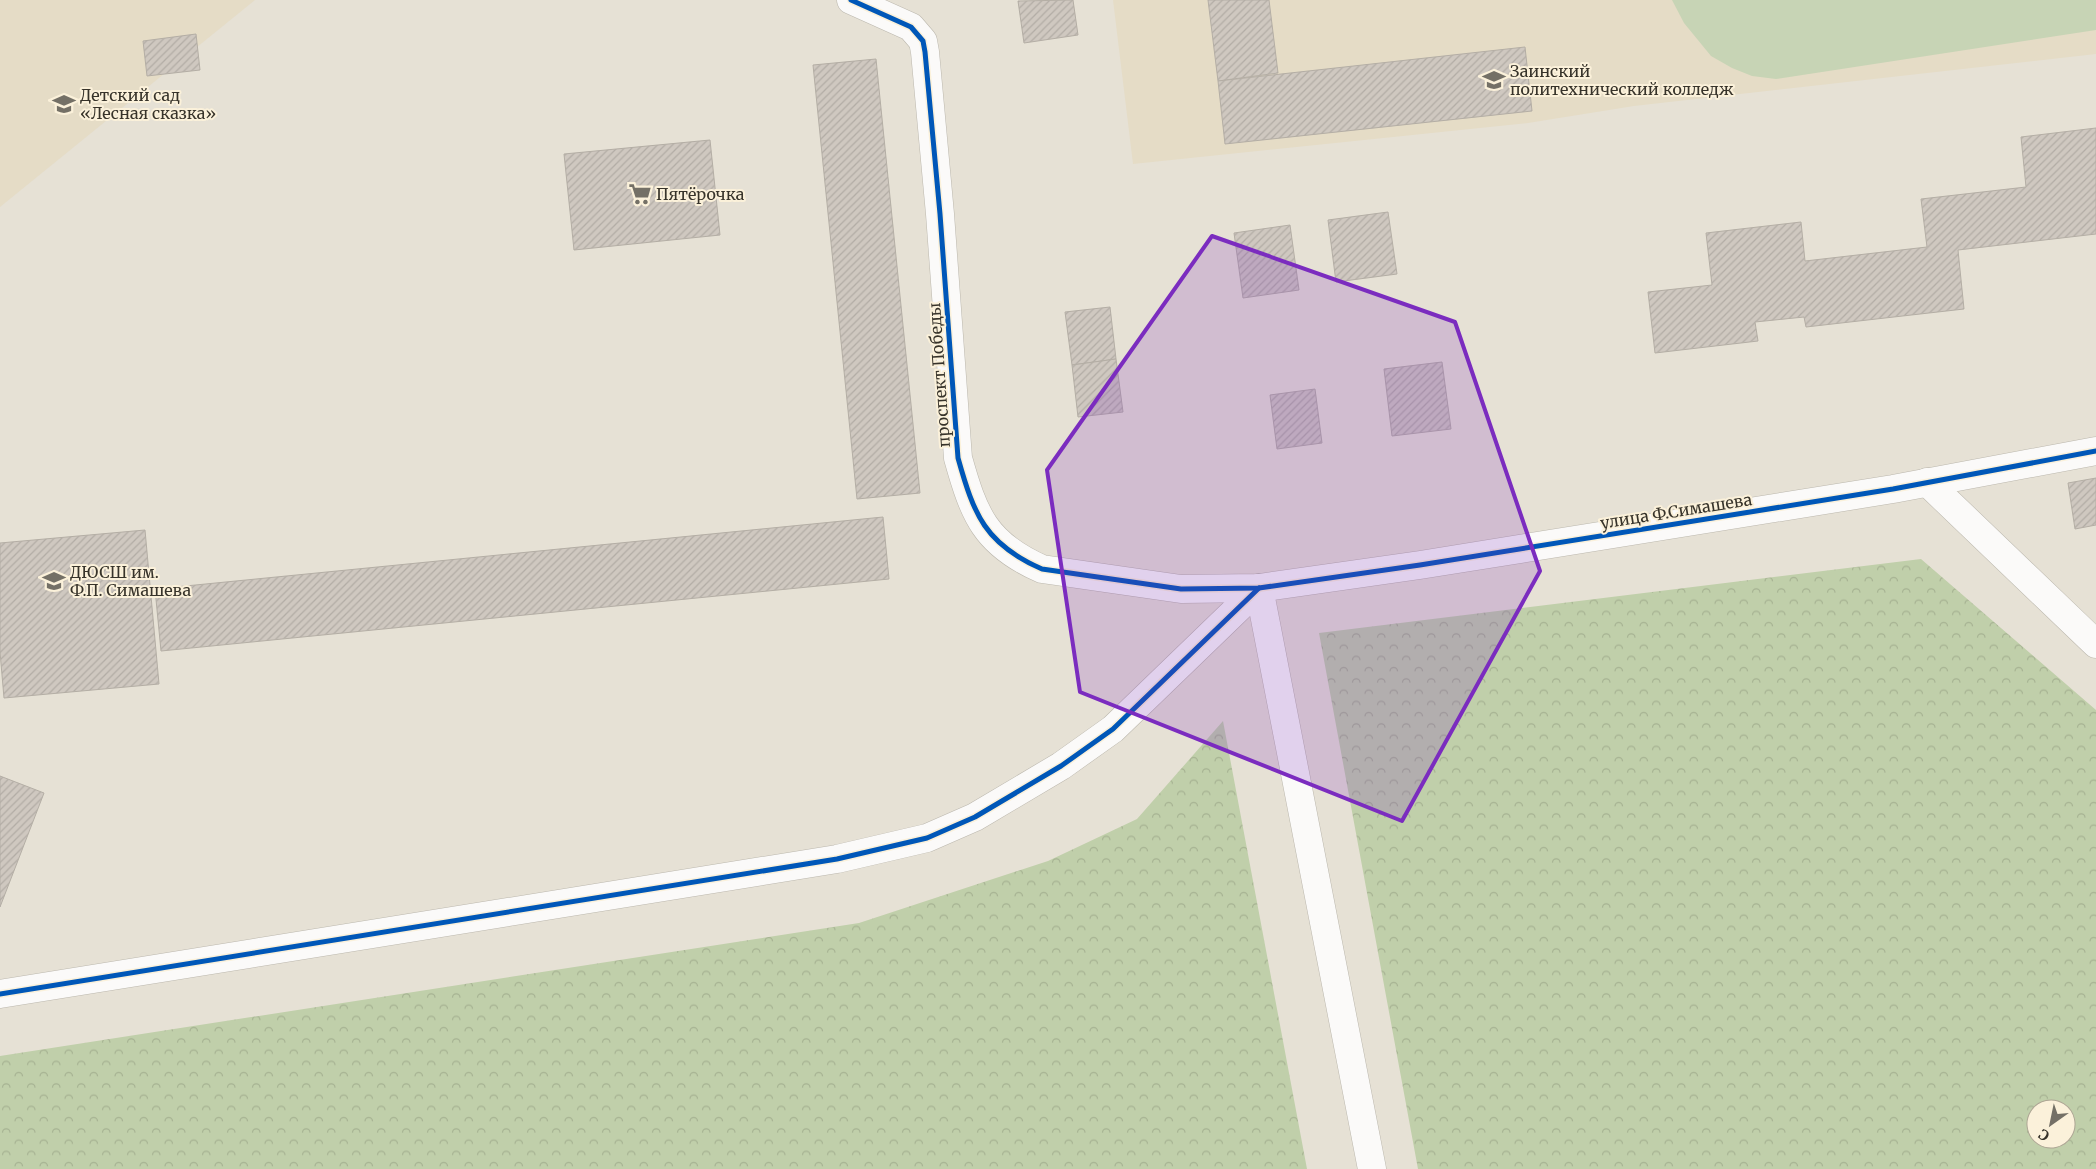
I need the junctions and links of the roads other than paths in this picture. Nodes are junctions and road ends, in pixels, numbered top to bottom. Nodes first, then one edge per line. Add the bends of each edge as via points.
1 (851, 0) edge
2 (2096, 451) edge
3 (1928, 482) junction
4 (1259, 588) junction
5 (2096, 644) edge
6 (0, 994) edge
7 (1372, 1169) edge

1 - 4 street, проспект Победы via 911,26 923,41 958,458 967,493 984,526 1006,550 1042,569 1181,589
2 - 3 street, улица Ф.Симашева
3 - 4 street, улица Ф.Симашева via 1440,562
3 - 5 street
4 - 6 street via 1113,729 1061,766 975,818 927,838 837,859
4 - 7 street

